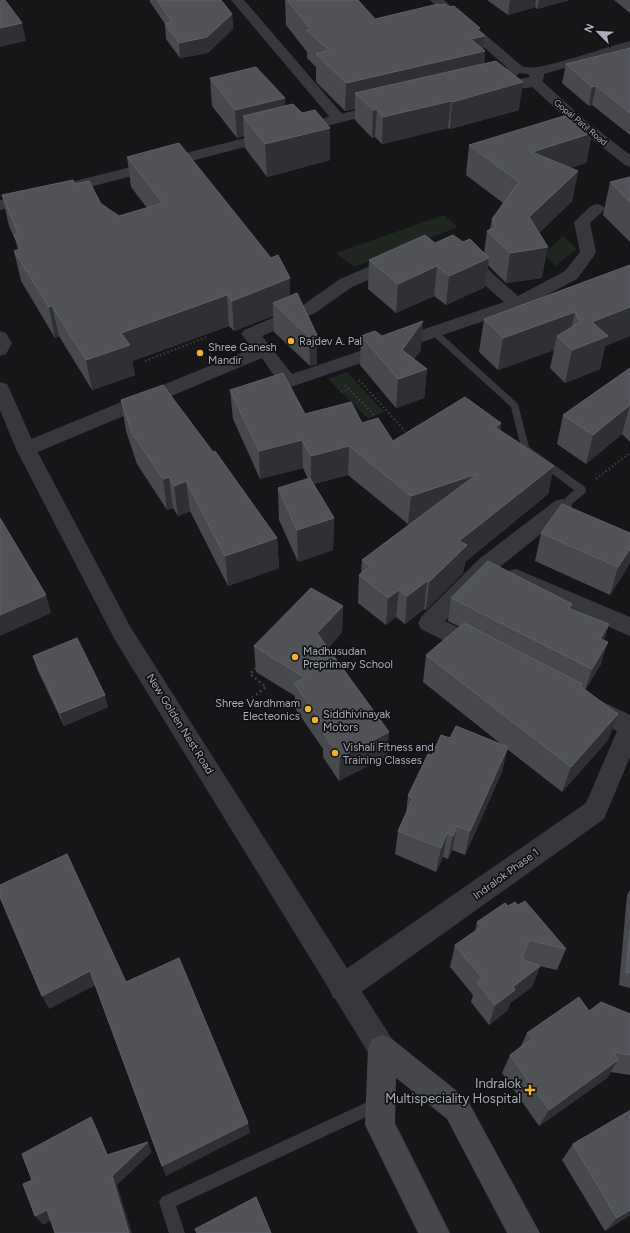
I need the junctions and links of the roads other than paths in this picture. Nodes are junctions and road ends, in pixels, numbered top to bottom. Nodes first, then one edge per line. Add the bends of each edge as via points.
1 (237, 0) edge
2 (436, 0) edge
3 (630, 45) edge
4 (513, 74) junction
5 (534, 77) junction
6 (494, 82) edge
7 (400, 104) edge
8 (338, 118) junction
9 (574, 118) junction
10 (558, 122) edge
11 (630, 162) edge
12 (0, 205) edge
13 (600, 208) dead end
14 (456, 243) edge
15 (409, 255) edge
16 (516, 304) junction
17 (434, 332) junction
18 (0, 337) edge
19 (0, 350) edge
20 (266, 350) junction
21 (0, 388) edge
22 (26, 449) junction
23 (562, 506) joint
24 (487, 565) junction
25 (630, 627) edge
26 (499, 658) edge
27 (568, 694) edge
28 (630, 727) edge
29 (343, 988) junction
30 (382, 1049) junction
31 (381, 1103) junction
32 (177, 1233) edge
33 (434, 1233) edge
34 (524, 1233) edge

1 - 8 street
2 - 4 street
3 - 5 street
4 - 5 street via 521,83
4 - 6 street
5 - 9 street, Gopal Patil Road
7 - 8 street
8 - 12 street
9 - 10 street
9 - 11 street, Gopal Patil Road
13 - 16 street via 582,222 588,252 571,275
14 - 16 street via 486,277
15 - 20 street via 346,283 309,309 250,334
16 - 17 street
17 - 20 street via 288,382
17 - 23 lane via 515,406 525,449 581,490
18 - 19 street via 3,344
20 - 22 street
21 - 22 street, New Golden Nest Road
22 - 29 street, New Golden Nest Road via 123,634
23 - 24 street
24 - 25 street
24 - 26 street via 429,623
27 - 28 street
28 - 29 street, Indralok Phase 1 via 595,811
29 - 30 street, New Golden Nest Road
30 - 31 main road
30 - 34 main road, New Golden Nest Road via 457,1109
31 - 32 lane via 167,1202
31 - 33 main road via 380,1125

